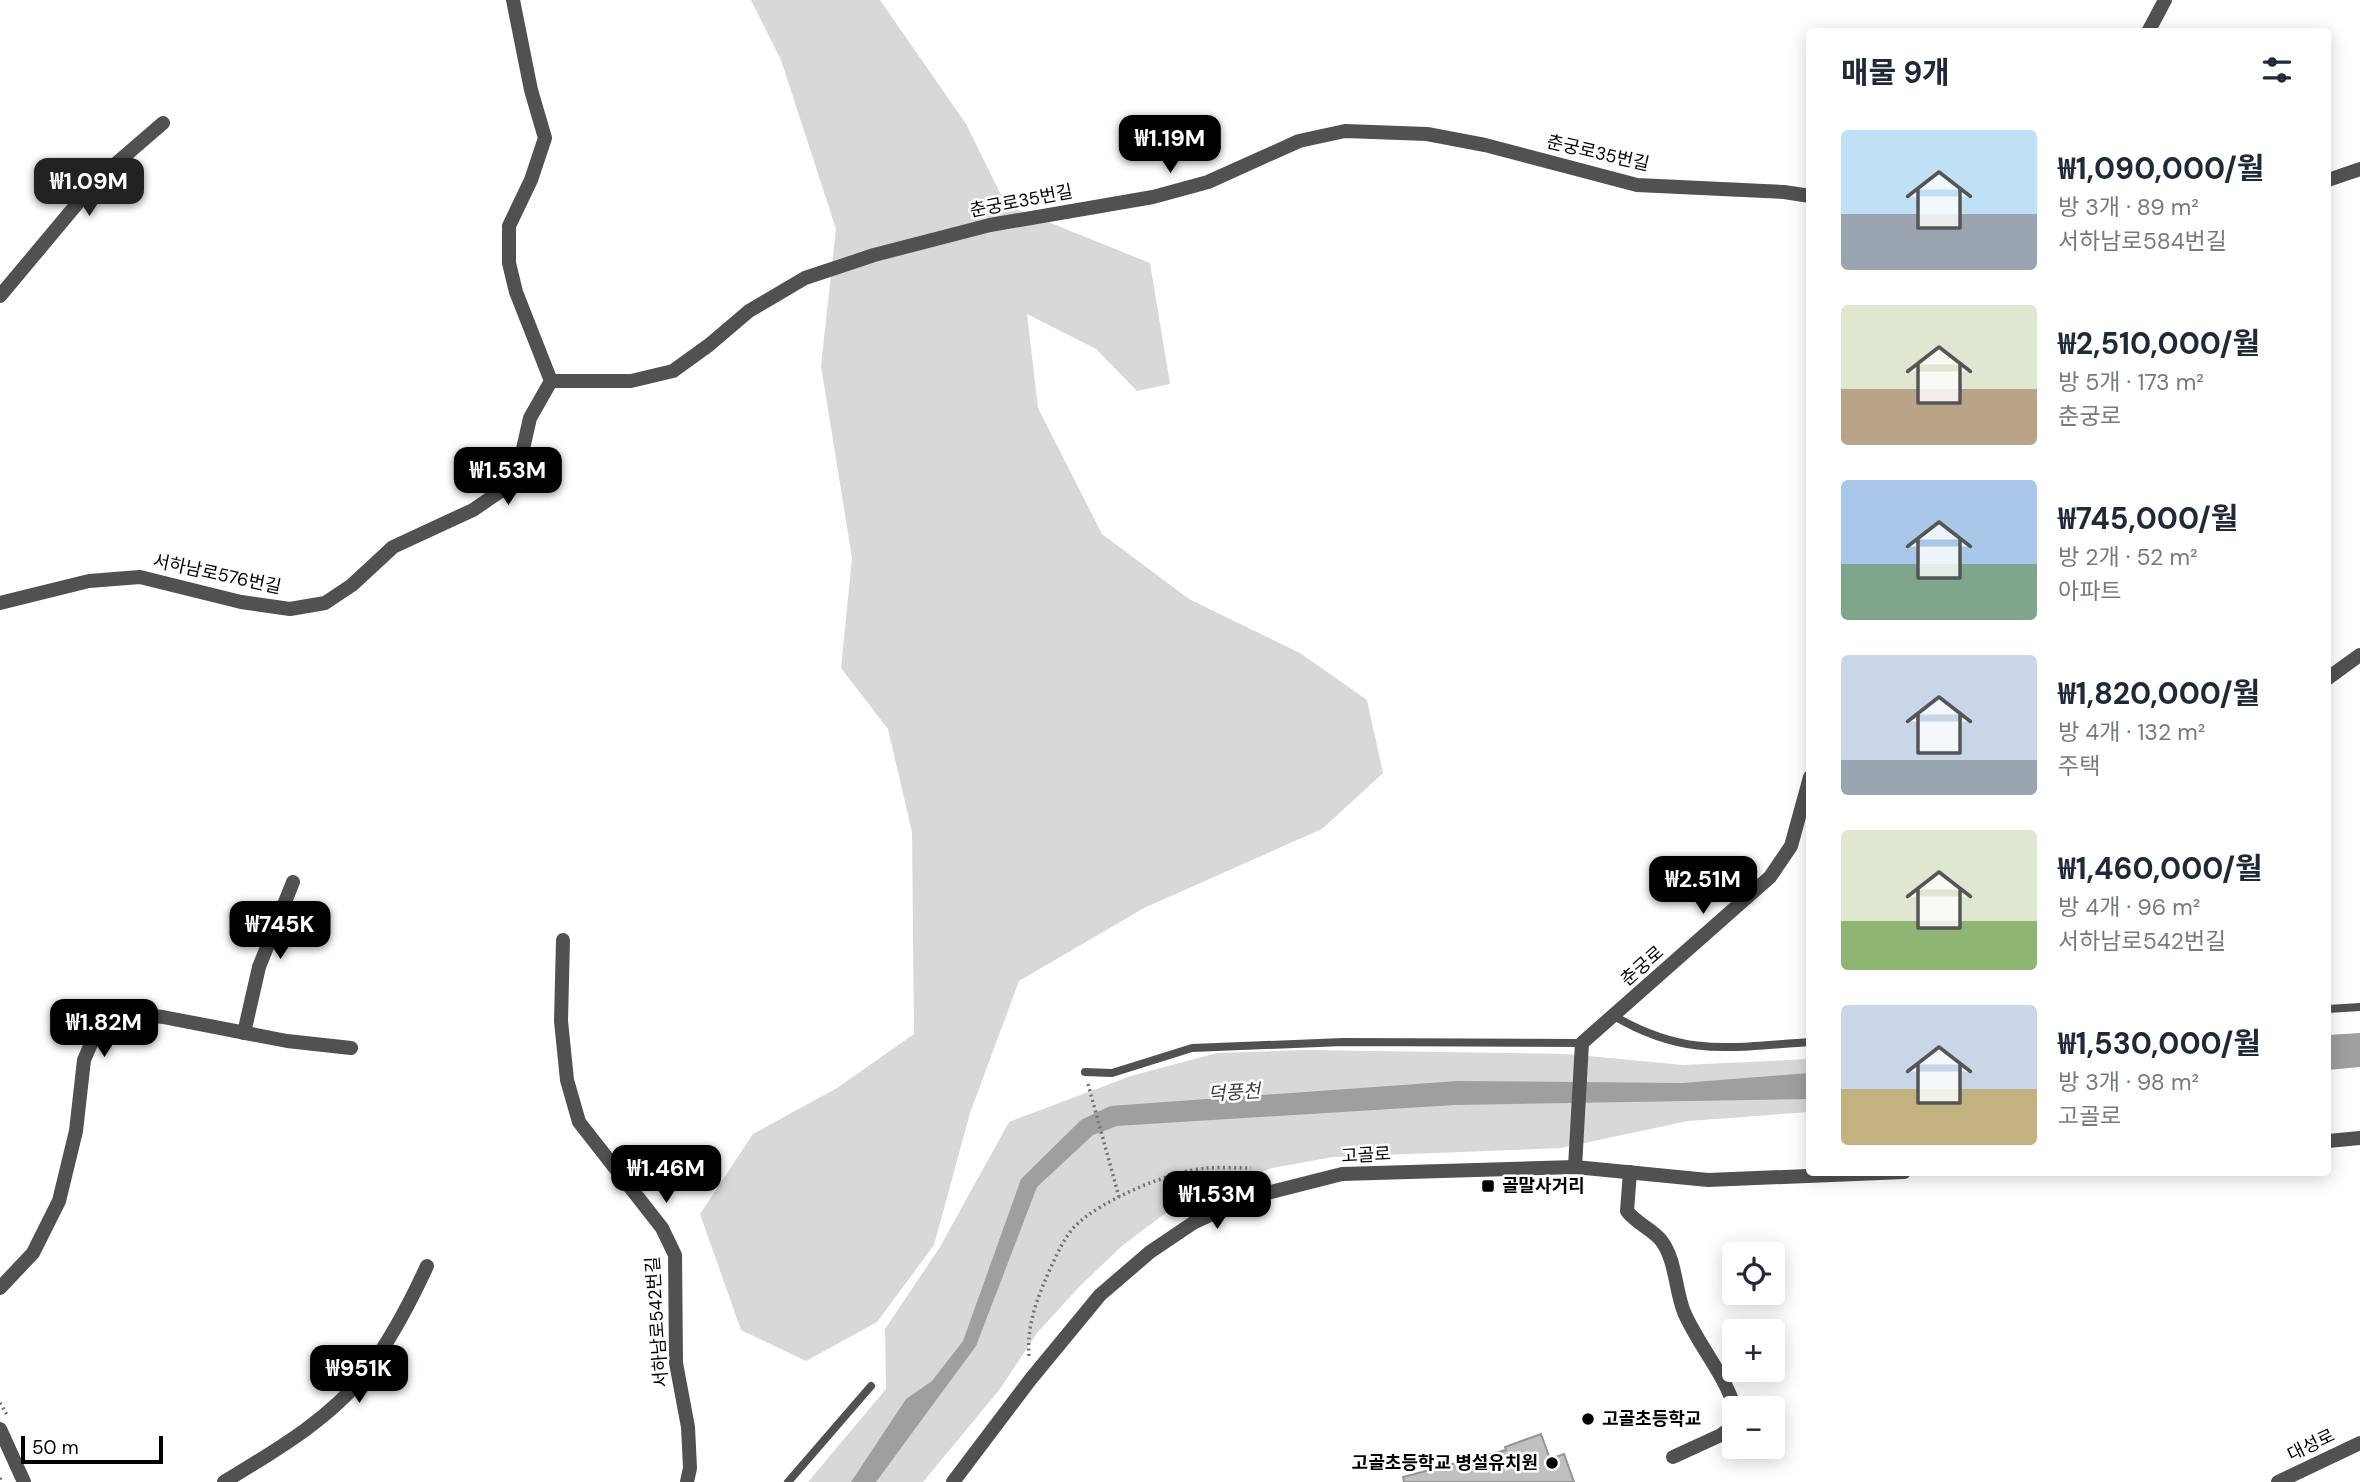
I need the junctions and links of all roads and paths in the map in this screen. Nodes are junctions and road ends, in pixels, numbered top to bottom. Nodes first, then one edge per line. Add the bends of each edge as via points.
1 (513, 0) edge
2 (2165, 0) edge
3 (2150, 28) edge
4 (163, 123) dead end
5 (2360, 169) edge
6 (2331, 179) edge
7 (1806, 195) edge
8 (0, 296) edge
9 (551, 381) junction
10 (0, 603) edge
11 (2360, 655) edge
12 (2331, 676) edge
13 (1806, 791) edge
14 (293, 882) dead end
15 (564, 940) dead end
16 (2360, 1007) edge
17 (2331, 1009) edge
18 (1614, 1016) junction
19 (244, 1032) junction
20 (1806, 1042) edge
21 (1582, 1043) junction
22 (351, 1048) dead end
23 (1085, 1072) joint
24 (2360, 1138) edge
25 (2331, 1141) edge
26 (1575, 1167) junction
27 (1251, 1168) dead end
28 (1630, 1172) junction
29 (1806, 1176) edge
30 (1119, 1196) junction
31 (427, 1266) dead end
32 (0, 1288) edge
33 (1030, 1380) junction
34 (871, 1386) dead end
35 (1732, 1396) edge
36 (0, 1429) edge
37 (1722, 1434) edge
38 (2360, 1443) edge
39 (1673, 1457) dead end
40 (24, 1482) edge
41 (224, 1482) edge
42 (687, 1482) edge
43 (789, 1482) edge
44 (953, 1482) edge
45 (2278, 1482) edge

1 - 9 street via 545,138 509,226 509,263
2 - 3 street
4 - 8 street via 97,180
5 - 6 street
7 - 9 street, 춘궁로35번길 via 1637,185 1427,134 1345,131 1299,141 1208,182 1153,197 990,225 805,278 749,311 673,371 631,381
9 - 10 street, 서하남로576번길 via 530,418 520,462 505,488 473,510 393,547 325,603 290,609 140,577 89,581
11 - 12 street
13 - 18 street, 춘궁로 via 1791,846 1770,877
14 - 19 street via 259,967
15 - 42 street, 서하남로542번길 via 561,1021 565,1068 579,1122 662,1228 675,1255 676,1363 688,1427
16 - 17 lane
18 - 20 lane via 1675,1044 1718,1048
18 - 21 street, 춘궁로
19 - 22 street
19 - 32 street via 122,1013 98,1028 85,1060 76,1131 59,1202 33,1253
21 - 23 lane via 1343,1042 1192,1048 1112,1073
21 - 26 street
23 - 30 path
24 - 25 street
26 - 28 street, 고골로
26 - 33 street, 고골로 via 1342,1174 1247,1198 1193,1223 1150,1252 1100,1295
27 - 30 path via 1206,1168 1164,1177
28 - 29 street, 고골로 via 1707,1180
28 - 35 street via 1627,1211 1660,1240 1684,1311
30 - 33 path via 1075,1226 1050,1269 1035,1304 1028,1339
31 - 41 street via 408,1306 364,1375 322,1416
33 - 44 street, 고골로
34 - 43 lane
36 - 40 street
37 - 39 street
38 - 45 street, 대성로

